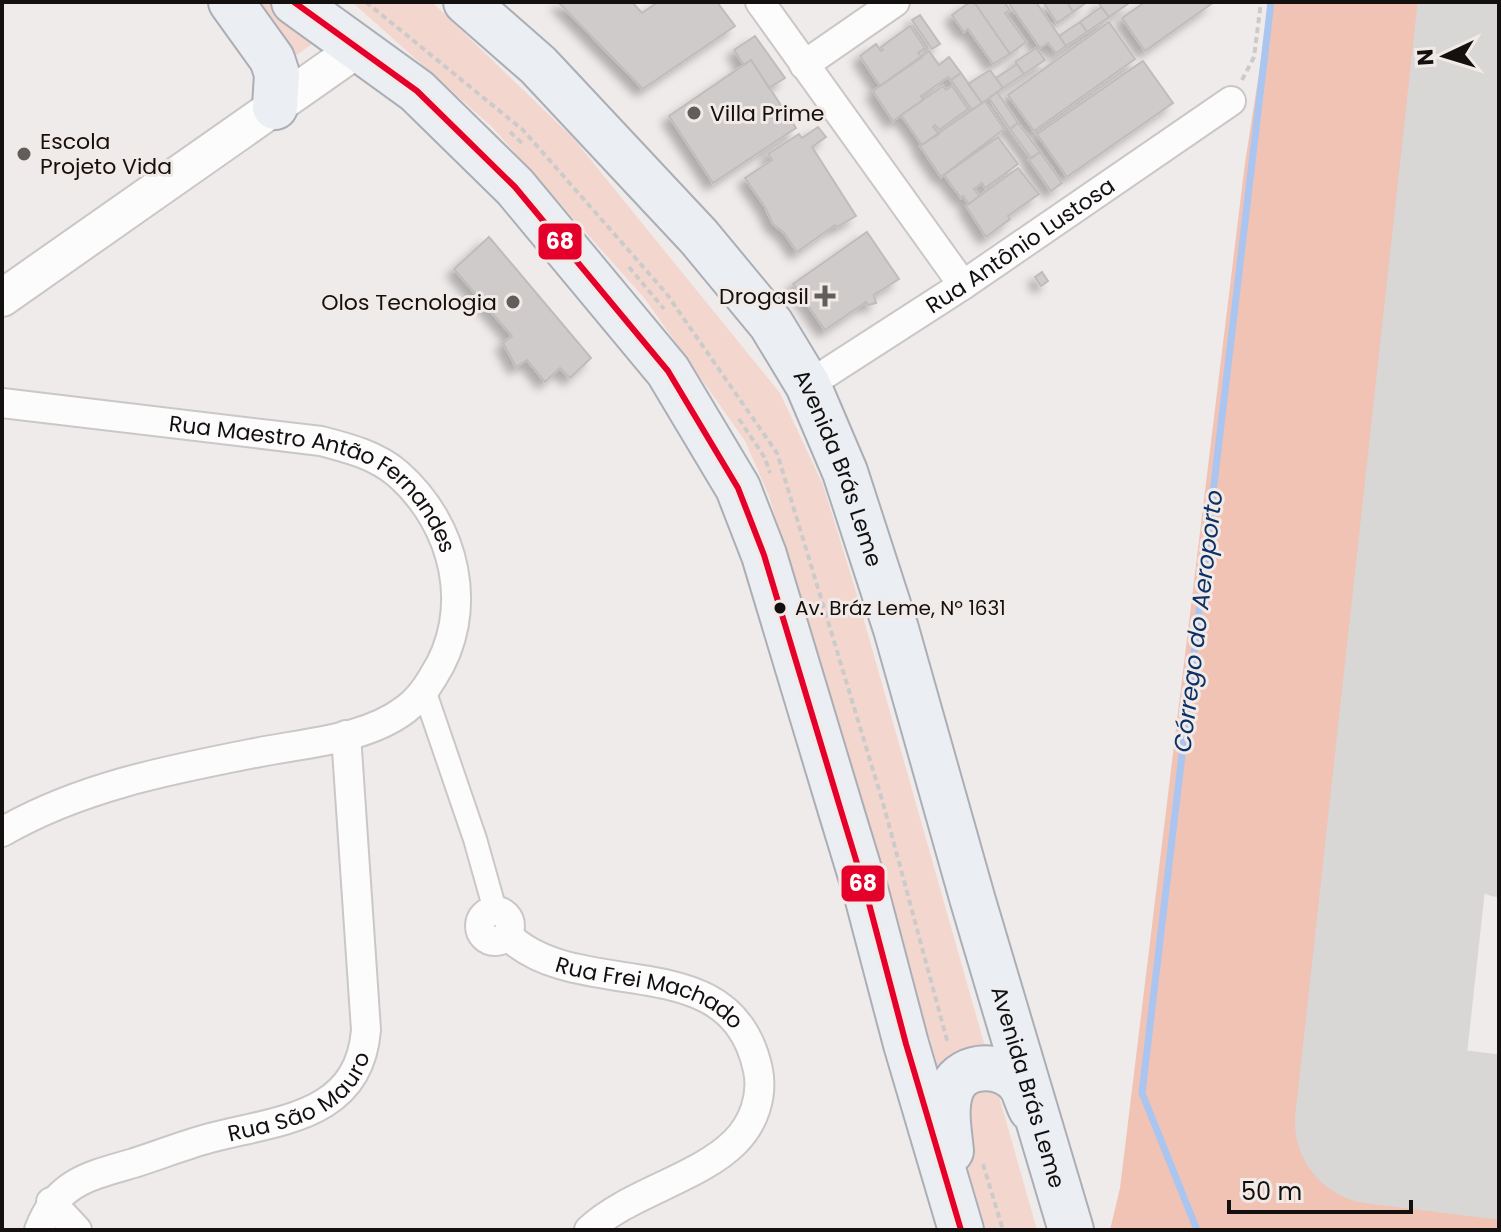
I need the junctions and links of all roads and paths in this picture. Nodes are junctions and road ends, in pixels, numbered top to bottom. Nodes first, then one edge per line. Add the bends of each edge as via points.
1 (231, 2) edge
2 (294, 2) edge
3 (466, 2) edge
4 (760, 2) edge
5 (895, 2) edge
6 (1261, 2) edge
7 (360, 47) junction
8 (804, 65) junction
9 (1231, 101) joint
10 (275, 107) junction
11 (963, 285) junction
12 (2, 298) edge
13 (808, 385) junction
14 (2, 403) edge
15 (424, 690) junction
16 (346, 735) junction
17 (2, 832) edge
18 (501, 922) joint
19 (1049, 1152) junction
20 (51, 1202) junction
21 (958, 1220) edge
22 (39, 1230) edge
23 (77, 1230) edge
24 (589, 1230) edge
25 (1071, 1230) edge

1 - 10 main road via 272,59 277,74
2 - 7 main road
3 - 13 main road, Avenida Brás Leme via 538,65 699,237 771,324
4 - 8 street
5 - 8 street
6 - 9 path via 1254,57
7 - 10 street
7 - 21 main road via 468,139 574,254 668,371 738,488 764,555 855,855
8 - 11 street
9 - 11 street, Rua Antônio Lustosa
10 - 12 street
11 - 13 street, Rua Antônio Lustosa
13 - 19 main road, Avenida Brás Leme via 845,472 896,629
14 - 15 street, Rua Maestro Antão Fernandes via 321,441 353,449 397,474 441,530 455,582 454,632
15 - 16 street, Rua Maestro Antão Fernandes via 397,716
15 - 18 street
16 - 17 street, Rua Maestro Antão Fernandes via 91,791
16 - 20 street, Rua São Mauro via 366,1030 351,1079 317,1108 92,1175
18 - 24 street, Rua Frei Machado via 526,950 564,966 690,989 716,1002 741,1026 754,1052 759,1101 736,1142
19 - 21 main road via 1020,1084 1008,1074 988,1068 958,1078 949,1097
19 - 25 main road, Avenida Brás Leme
20 - 22 street
20 - 23 street

